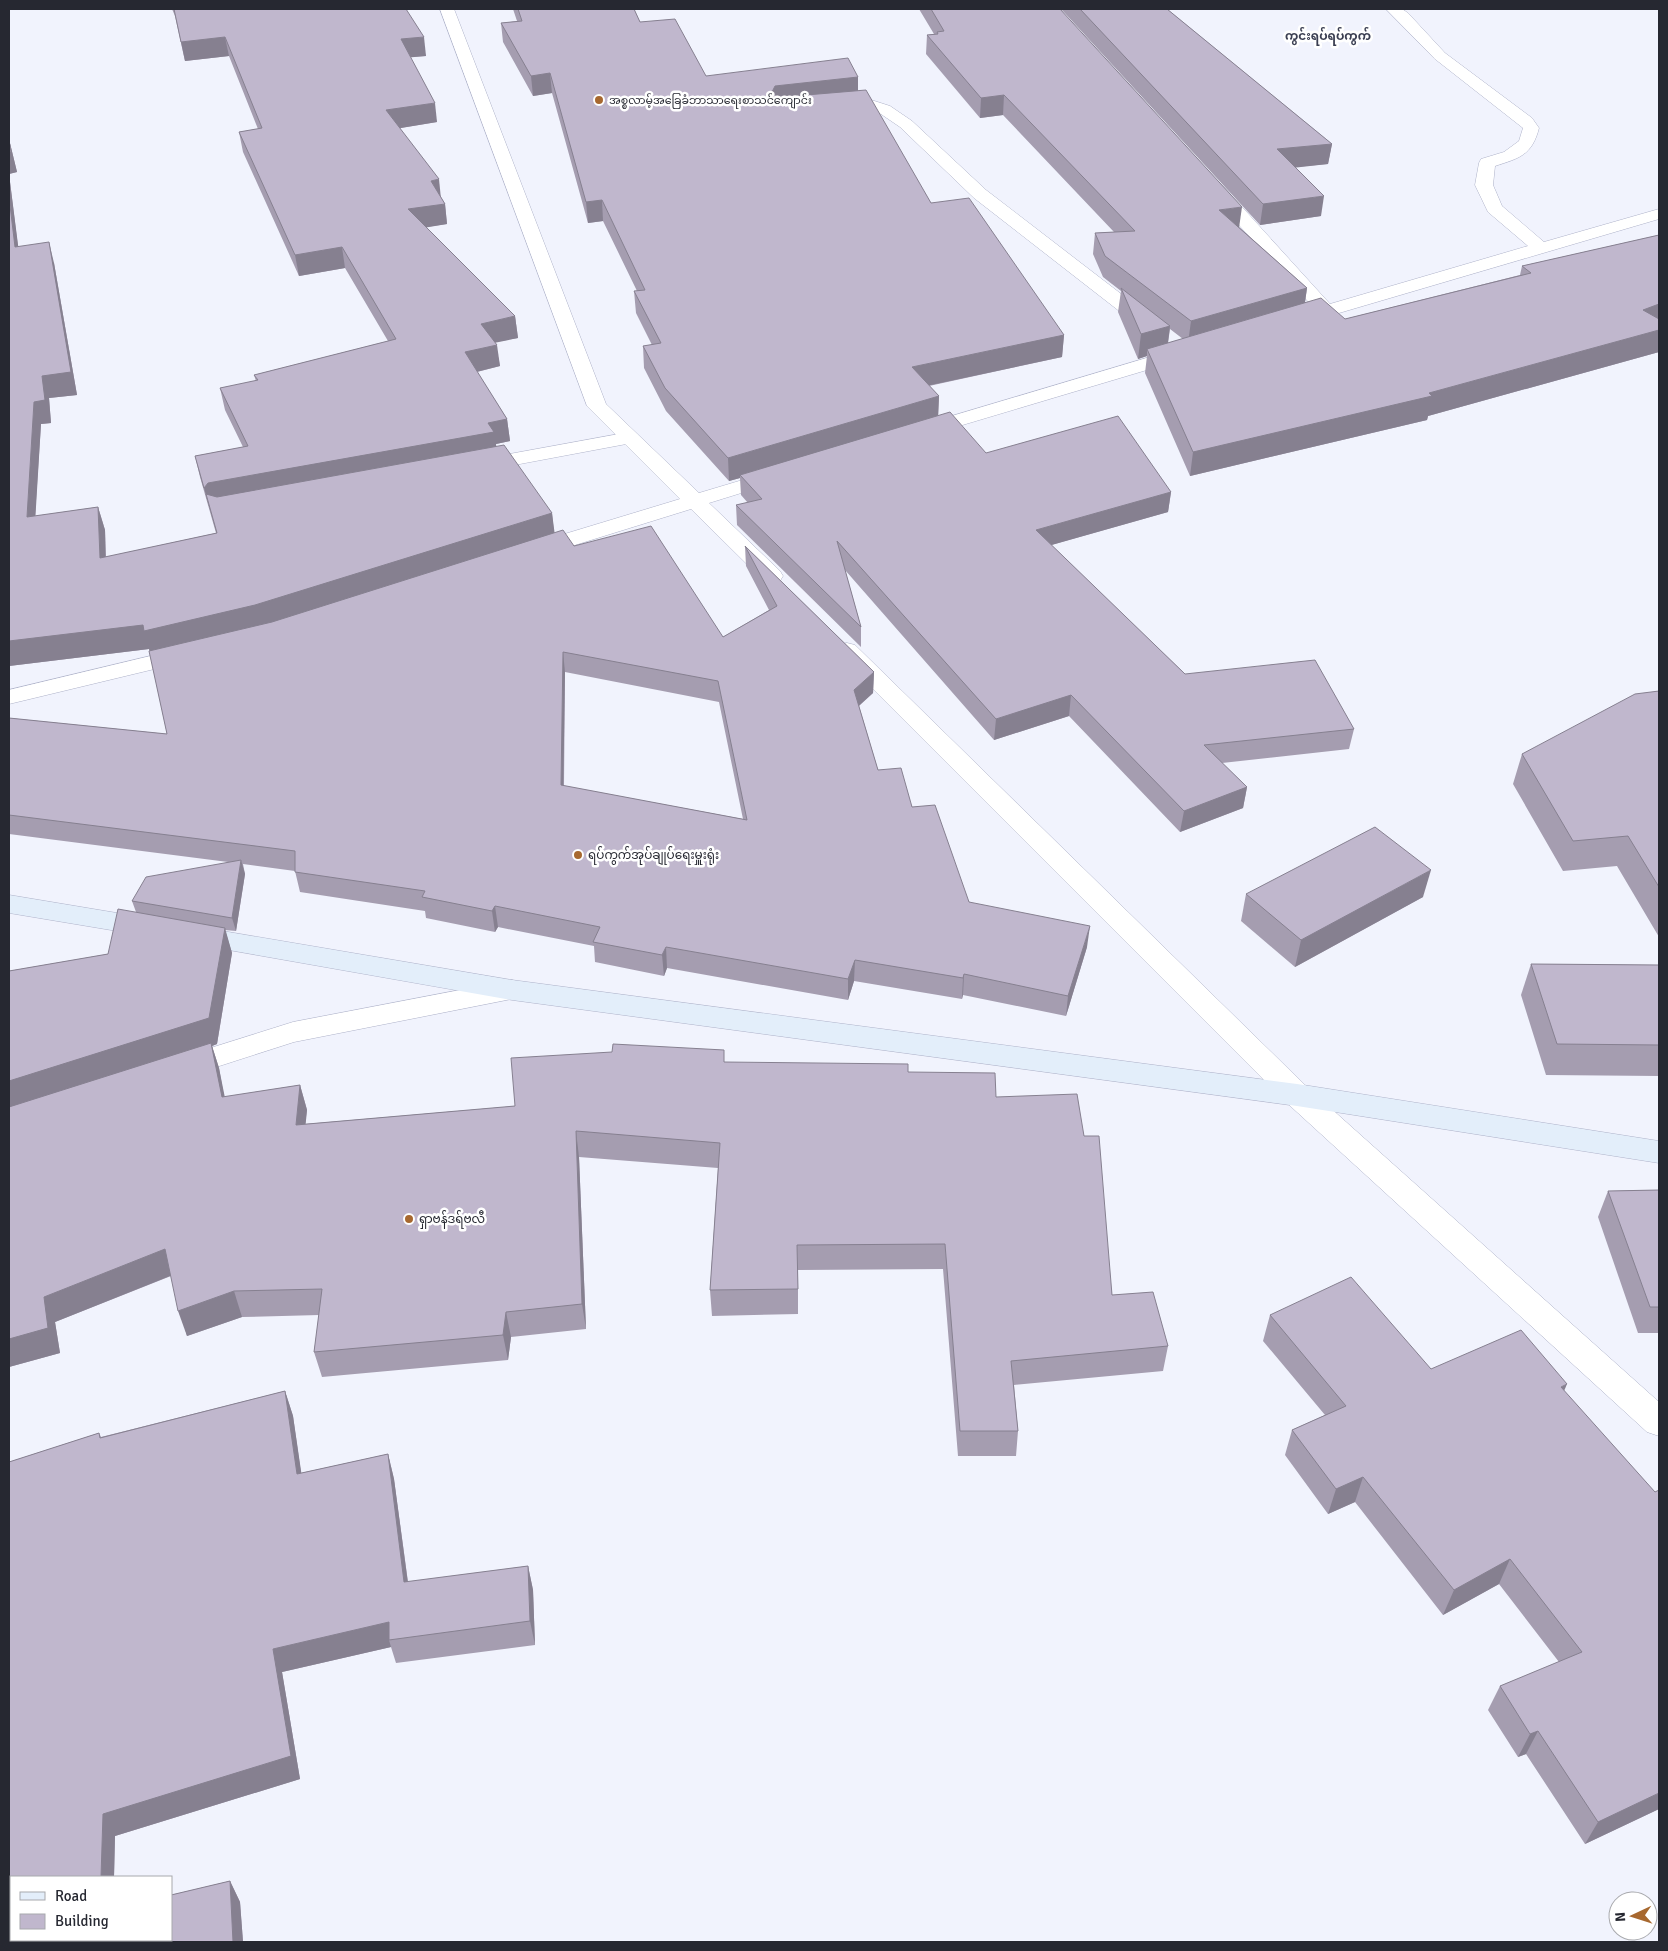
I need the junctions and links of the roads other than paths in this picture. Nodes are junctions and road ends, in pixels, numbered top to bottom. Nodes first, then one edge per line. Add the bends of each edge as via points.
1 (448, 9) edge
2 (1393, 9) edge
3 (819, 108) edge
4 (1205, 178) edge
5 (1659, 214) edge
6 (1542, 249) junction
7 (1326, 310) junction
8 (1279, 324) edge
9 (630, 438) junction
10 (902, 438) edge
11 (799, 469) edge
12 (455, 470) edge
13 (695, 500) junction
14 (515, 557) edge
15 (787, 591) edge
16 (830, 633) edge
17 (210, 649) edge
18 (9, 697) edge
19 (9, 904) edge
20 (512, 990) junction
21 (151, 1078) edge
22 (1297, 1095) junction
23 (1659, 1152) edge
24 (1659, 1422) edge

1 - 9 street via 596,406
2 - 6 street via 1440,56 1531,128 1527,143 1510,156 1487,163 1484,185 1494,208
3 - 10 street via 865,104 884,109 906,124 980,194 1178,344
4 - 7 street
5 - 6 street
6 - 7 street
7 - 8 street
9 - 12 street
9 - 13 street
11 - 13 street
13 - 14 street
13 - 15 street
16 - 22 street
17 - 18 street
19 - 20 main road
20 - 21 street via 293,1032
20 - 22 main road
22 - 23 main road
22 - 24 street

